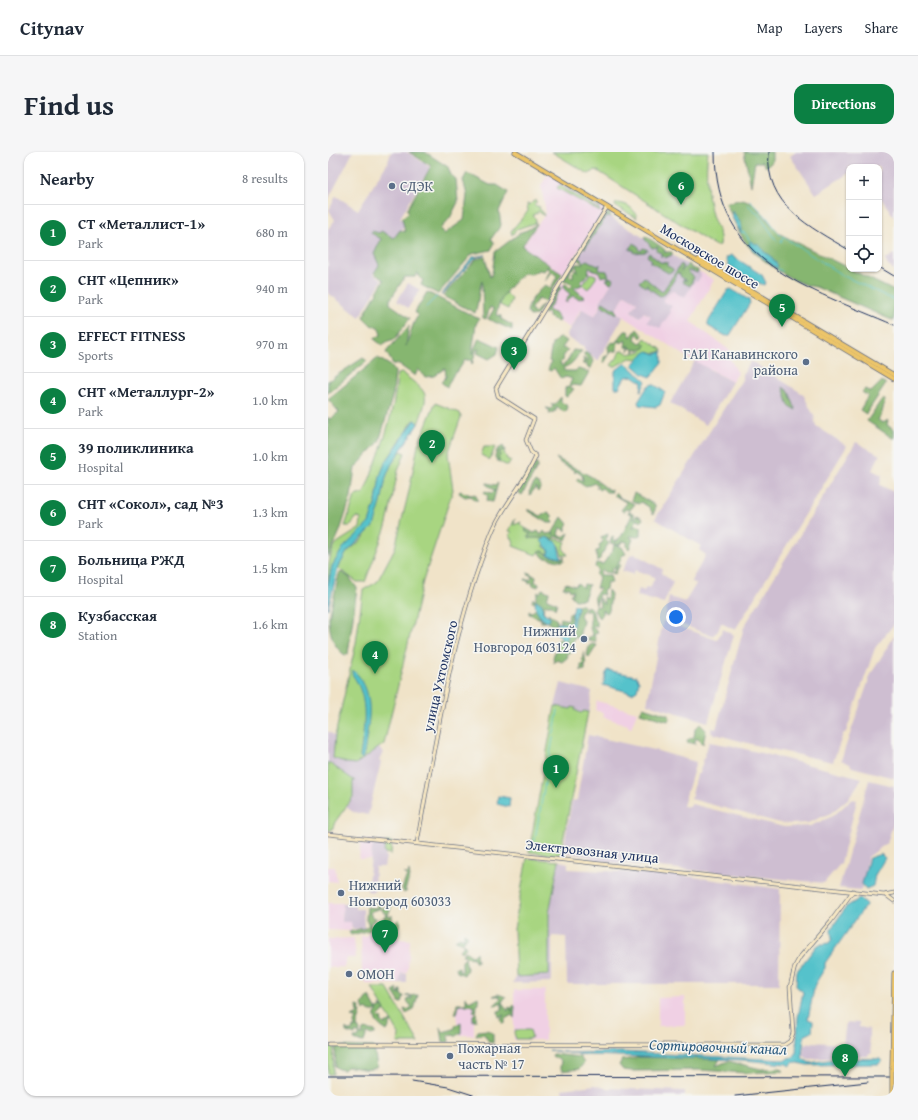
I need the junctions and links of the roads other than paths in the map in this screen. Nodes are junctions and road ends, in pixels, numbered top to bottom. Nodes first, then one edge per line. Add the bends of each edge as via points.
1 (515, 152) edge
2 (519, 152) edge
3 (557, 176) junction
4 (607, 205) junction
5 (780, 309) junction
6 (894, 376) edge
7 (894, 379) edge
8 (328, 834) edge
9 (417, 843) junction
10 (853, 891) junction
11 (894, 893) edge
12 (884, 895) junction
13 (894, 901) edge
14 (894, 973) edge
15 (328, 1044) edge
16 (892, 1096) edge

1 - 3 main road, Московское шоссе
2 - 3 main road, Московское шоссе
3 - 4 main road, Московское шоссе
4 - 5 main road, Московское шоссе
4 - 9 street, улица Ухтомского via 496,388 498,396 534,419 526,440 531,452 536,456 498,519 470,596 447,686
5 - 6 main road, Московское шоссе
5 - 7 main road, Московское шоссе
8 - 9 street, Электровозная улица
9 - 10 street, Электровозная улица
10 - 12 street, Электровозная улица
10 - 15 street via 795,966 790,987 793,1033 790,1041 784,1045
11 - 12 street
12 - 13 street
14 - 16 main road, bridge

